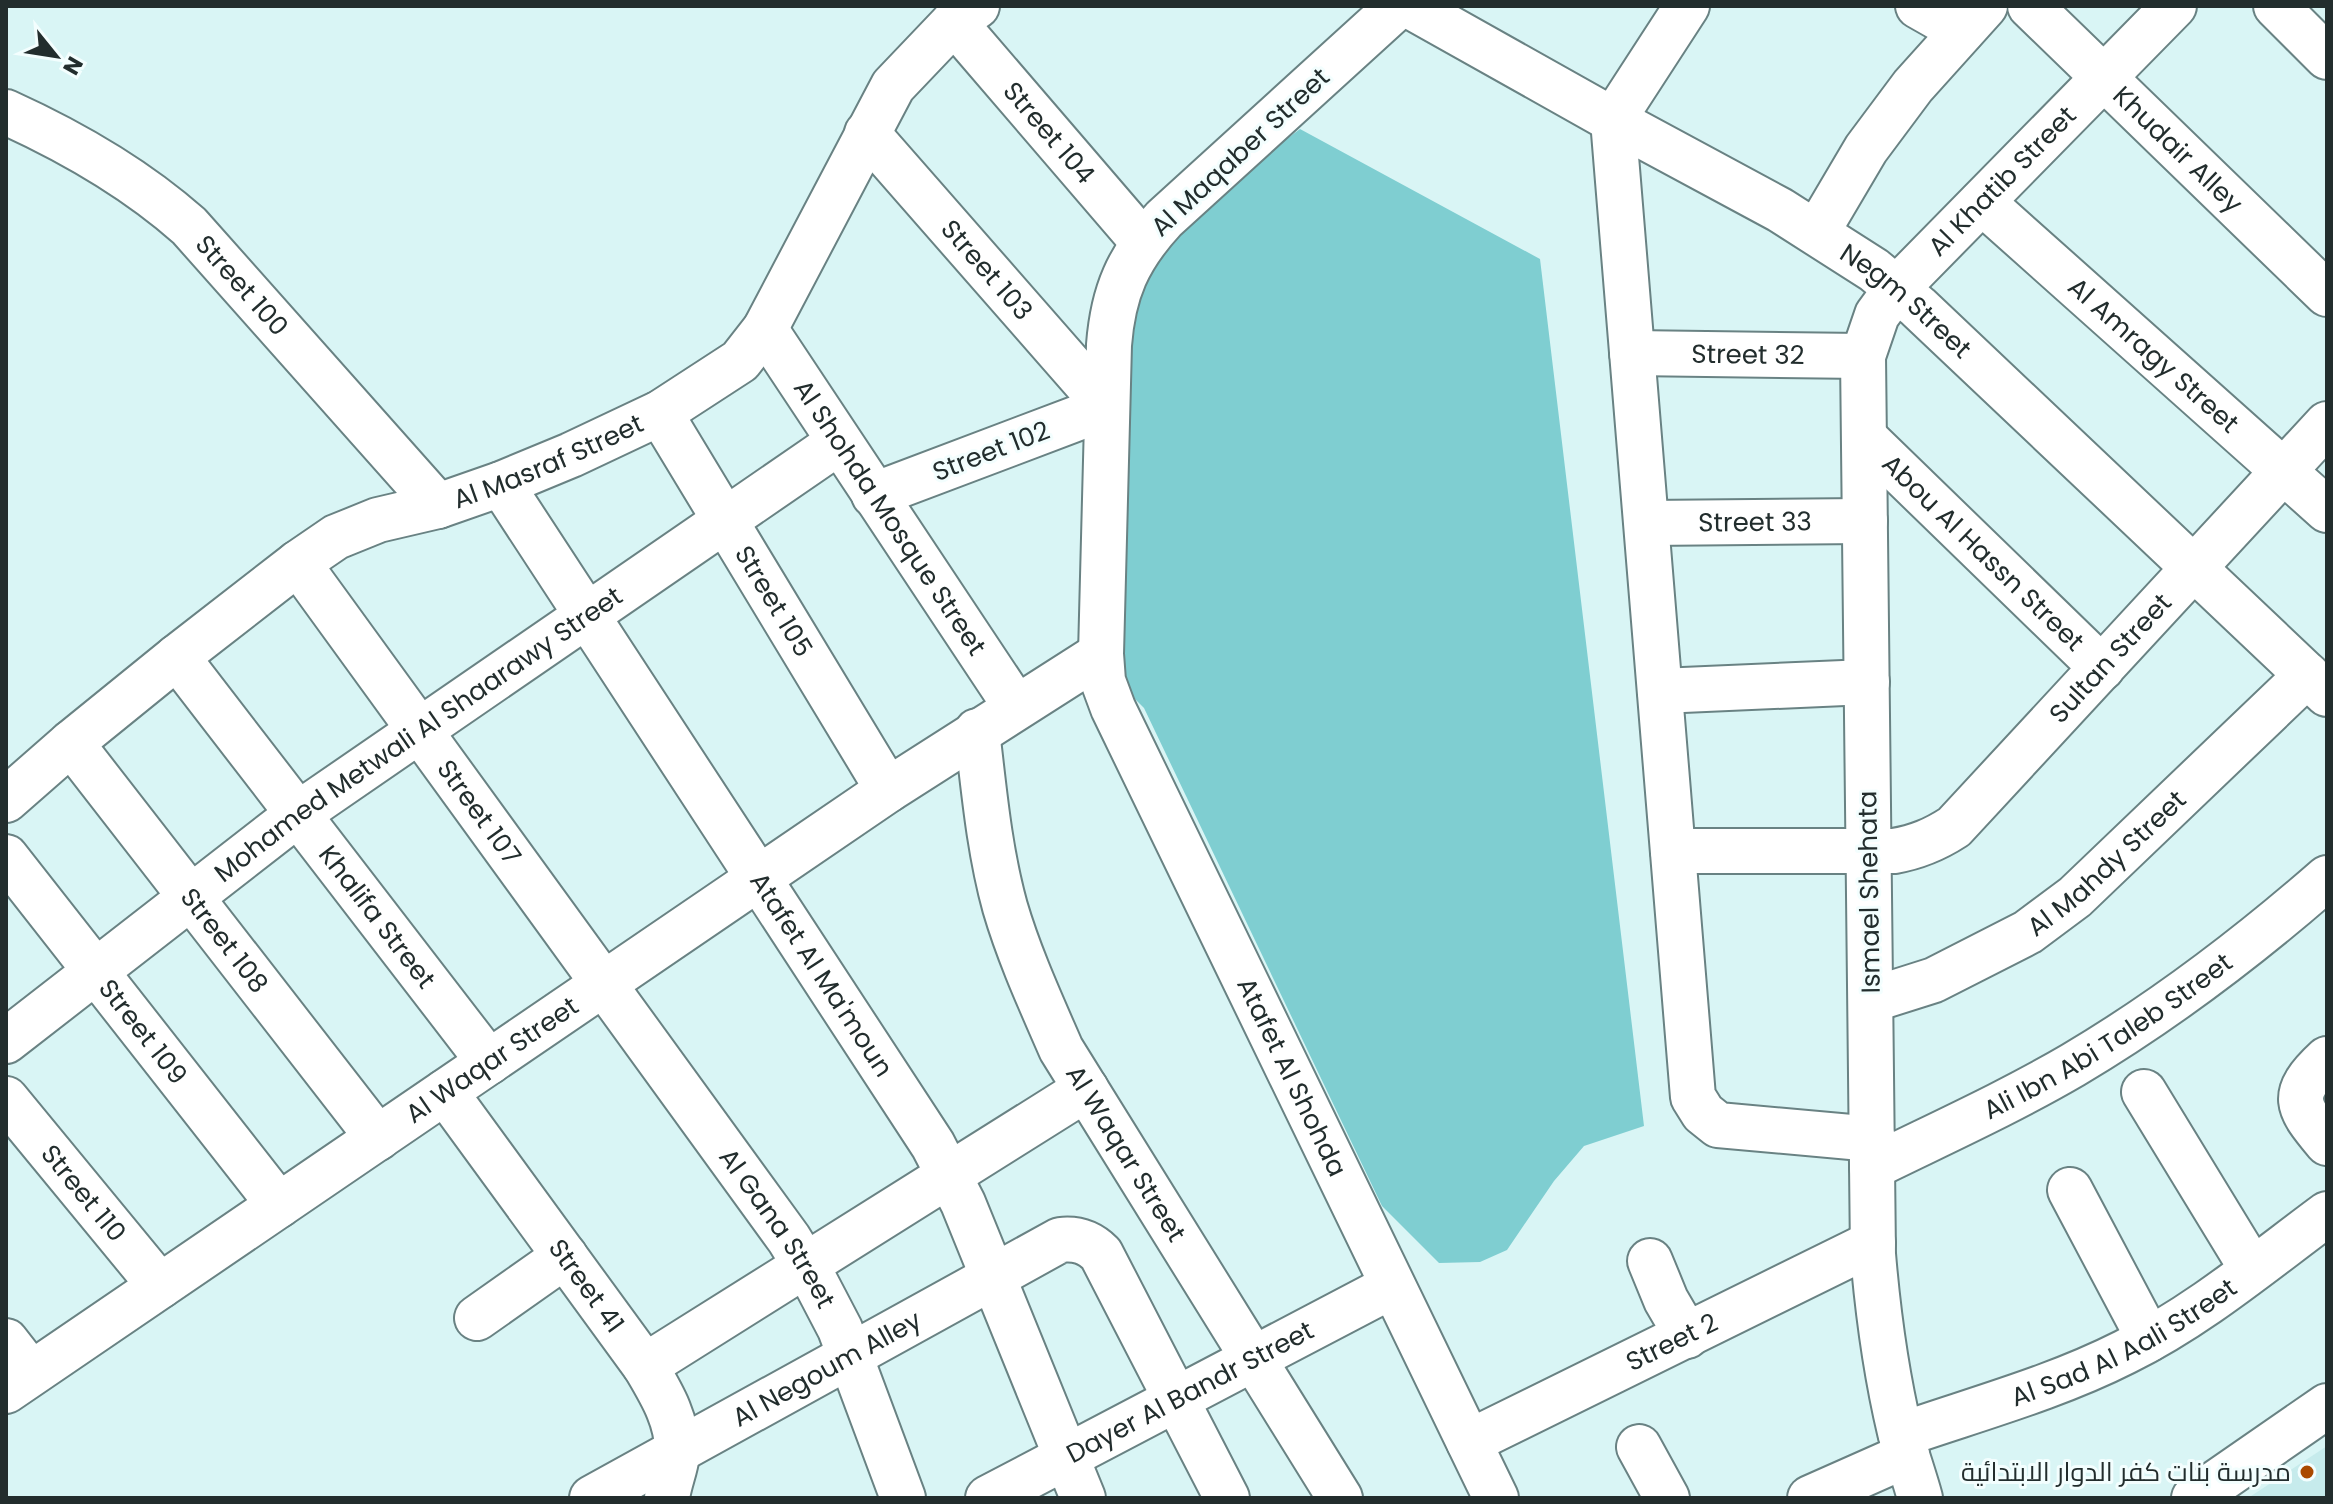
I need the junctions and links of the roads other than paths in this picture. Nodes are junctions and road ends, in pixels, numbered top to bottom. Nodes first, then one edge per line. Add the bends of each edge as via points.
1 (1398, 6) edge
2 (1410, 6) edge
3 (1687, 6) edge
4 (1918, 6) edge
5 (2030, 6) edge
6 (2174, 6) edge
7 (2276, 6) edge
8 (965, 14) edge
9 (1974, 18) edge
10 (2327, 57) edge
11 (2104, 77) junction
12 (6, 112) edge
13 (1613, 120) junction
14 (867, 133) junction
15 (1982, 202) junction
16 (1817, 232) junction
17 (1143, 242) junction
18 (1896, 289) junction
19 (2327, 294) edge
20 (765, 329) junction
21 (1632, 353) junction
22 (1863, 356) junction
23 (1107, 407) junction
24 (660, 413) junction
25 (2327, 424) edge
26 (1864, 437) junction
27 (839, 442) junction
28 (2284, 471) junction
29 (501, 484) junction
30 (874, 495) junction
31 (438, 506) junction
32 (2327, 510) edge
33 (725, 520) junction
34 (1865, 521) junction
35 (1647, 523) junction
36 (298, 563) junction
37 (2194, 569) junction
38 (587, 615) junction
39 (1101, 654) junction
40 (177, 657) junction
41 (2102, 668) junction
42 (1867, 682) junction
43 (2317, 684) edge
44 (1660, 691) junction
45 (1016, 707) junction
46 (420, 730) junction
47 (977, 731) junction
48 (71, 743) junction
49 (888, 790) junction
50 (6, 800) edge
51 (298, 814) junction
52 (1673, 851) junction
53 (1869, 852) junction
54 (6, 857) edge
55 (2327, 878) edge
56 (759, 879) junction
57 (190, 898) junction
58 (96, 972) junction
59 (605, 984) junction
60 (1871, 1000) junction
61 (6, 1041) edge
62 (2327, 1059) edge
63 (489, 1062) junction
64 (1086, 1089) junction
65 (445, 1092) junction
66 (2144, 1092) dead end
67 (6, 1099) edge
68 (378, 1138) junction
69 (2327, 1143) edge
70 (1872, 1153) junction
71 (949, 1176) junction
72 (2070, 1190) dead end
73 (279, 1205) junction
74 (2327, 1214) edge
75 (1873, 1243) junction
76 (565, 1256) junction
77 (1650, 1261) dead end
78 (805, 1265) junction
79 (2252, 1269) junction
80 (993, 1277) junction
81 (160, 1286) junction
82 (1392, 1286) junction
83 (477, 1318) dead end
84 (1687, 1336) junction
85 (2149, 1339) junction
86 (850, 1356) junction
87 (1254, 1358) junction
88 (645, 1366) junction
89 (14, 1368) edge
90 (1176, 1400) junction
91 (2327, 1406) edge
92 (1469, 1442) junction
93 (1904, 1445) junction
94 (1639, 1447) dead end
95 (677, 1451) junction
96 (1066, 1457) junction
97 (592, 1498) edge
98 (667, 1498) edge
99 (903, 1498) edge
100 (988, 1498) edge
101 (1083, 1498) edge
102 (1227, 1498) edge
103 (1340, 1498) edge
104 (1496, 1498) edge
105 (1667, 1498) edge
106 (1810, 1498) edge
107 (1920, 1498) edge
108 (2194, 1498) edge

1 - 17 street, Al Maqaber Street
2 - 13 street, Negm Street
3 - 13 street
4 - 9 street
5 - 11 street, Khudair Alley
6 - 11 street, Al Khatib Street
7 - 10 street
8 - 14 street, Al Masraf Street via 893,86
8 - 17 street, Street 104
9 - 16 street via 1866,149
11 - 15 street, Al Khatib Street
11 - 19 street, Khudair Alley
12 - 31 street, Street 100 via 102,162 189,226
13 - 16 street, Negm Street
13 - 21 street
14 - 20 street, Al Masraf Street
14 - 23 street, Street 103
15 - 18 street, Al Khatib Street
15 - 28 street, Al Amragy Street
16 - 18 street, Negm Street
17 - 23 street, Al Maqaber Street via 1116,297
18 - 22 street, Ismael Shehata via 1877,315
18 - 37 street, Negm Street
20 - 24 street, Al Masraf Street via 740,361
20 - 27 street, Al Shohda Mosque Street
21 - 22 street, Street 32
21 - 35 street
22 - 26 street, Ismael Shehata
23 - 30 street, Street 102
23 - 39 street, Al Maqaber Street
24 - 29 street, Al Masraf Street
24 - 33 street, Street 105
25 - 28 street, Sultan Street
26 - 34 street, Ismael Shehata
26 - 41 street, Abou Al Hassn Street
27 - 30 street, Al Shohda Mosque Street
27 - 33 street, Mohamed Metwali Al Shaarawy Street
28 - 32 street, Al Amragy Street
28 - 37 street, Sultan Street
29 - 31 street, Al Masraf Street
29 - 38 street, Atafet Al Ma'moun
30 - 45 street, Al Shohda Mosque Street
31 - 36 street, Al Masraf Street via 378,520 336,537
33 - 38 street, Mohamed Metwali Al Shaarawy Street
33 - 49 street, Street 105
34 - 35 street, Street 33
34 - 42 street, Ismael Shehata
35 - 44 street
36 - 40 street, Al Masraf Street
36 - 46 street, Street 107
37 - 41 street, Sultan Street
37 - 43 street, Negm Street
38 - 46 street, Mohamed Metwali Al Shaarawy Street
38 - 56 street, Atafet Al Ma'moun
39 - 45 street, Al Waqar Street
39 - 82 street, Atafet Al Shohda via 1113,708
40 - 48 street, Al Masraf Street
40 - 51 street, Khalifa Street
41 - 53 street, Sultan Street via 1954,827 1913,848
42 - 44 street
42 - 53 street, Ismael Shehata
43 - 60 street, Al Mahdy Street via 2075,897 2028,932 1934,980
44 - 52 street
45 - 47 street, Al Waqar Street
46 - 51 street, Mohamed Metwali Al Shaarawy Street
46 - 59 street, Street 107
47 - 49 street, Al Waqar Street
47 - 64 street, Al Waqar Street via 994,860 1006,908 1061,1049
48 - 50 street, Al Masraf Street
48 - 57 street, Street 108
49 - 56 street, Al Waqar Street
51 - 57 street, Mohamed Metwali Al Shaarawy Street
51 - 63 street, Khalifa Street
52 - 53 street, Sultan Street
52 - 70 street via 1693,1097 1703,1113 1718,1125
53 - 60 street, Ismael Shehata
54 - 58 street, Street 109
55 - 70 street, Ali Ibn Abi Taleb Street via 2241,952 2111,1042 2036,1085
56 - 59 street, Al Waqar Street
56 - 71 street, Atafet Al Ma'moun
57 - 58 street, Mohamed Metwali Al Shaarawy Street
57 - 68 street, Street 108
58 - 61 street, Mohamed Metwali Al Shaarawy Street
58 - 73 street, Street 109
59 - 63 street, Al Waqar Street
59 - 78 street, Al Gana Street
60 - 70 street, Ismael Shehata
62 - 69 street via 2306,1082 2301,1103 2304,1115
63 - 65 street, Al Waqar Street
64 - 71 street
64 - 87 street, Al Waqar Street
65 - 68 street, Al Waqar Street
65 - 76 street, Street 41
66 - 79 street
67 - 81 street, Street 110
68 - 73 street, Al Waqar Street
70 - 75 street, Ismael Shehata
71 - 78 street
71 - 80 street, Atafet Al Ma'moun
72 - 85 street
73 - 81 street, Al Waqar Street
74 - 79 street, Al Sad Al Aali Street
75 - 84 street, Street 2
75 - 93 street, Ismael Shehata via 1882,1340
76 - 83 street
76 - 88 street, Street 41
77 - 84 street
78 - 86 street, Al Gana Street
78 - 88 street
79 - 85 street, Al Sad Al Aali Street
80 - 86 street, Al Negoum Alley
80 - 90 street, Al Negoum Alley via 1060,1240 1084,1242 1101,1254
80 - 96 street, Atafet Al Ma'moun
81 - 89 street, Al Waqar Street
82 - 87 street, Dayer Al Bandr Street
82 - 92 street, Atafet Al Shohda
84 - 92 street, Street 2
85 - 93 street, Al Sad Al Aali Street via 2074,1376
86 - 95 street, Al Negoum Alley
86 - 99 street, Al Gana Street
87 - 90 street, Dayer Al Bandr Street
87 - 103 street, Al Waqar Street
88 - 95 street, Street 41 via 668,1405
90 - 96 street, Dayer Al Bandr Street
90 - 102 street
91 - 108 street
92 - 104 street, Atafet Al Shohda
93 - 106 street, Al Sad Al Aali Street
93 - 107 street, Ismael Shehata
94 - 105 street
95 - 97 street, Al Negoum Alley
95 - 98 street, Street 41
96 - 100 street, Dayer Al Bandr Street
96 - 101 street, Atafet Al Ma'moun

